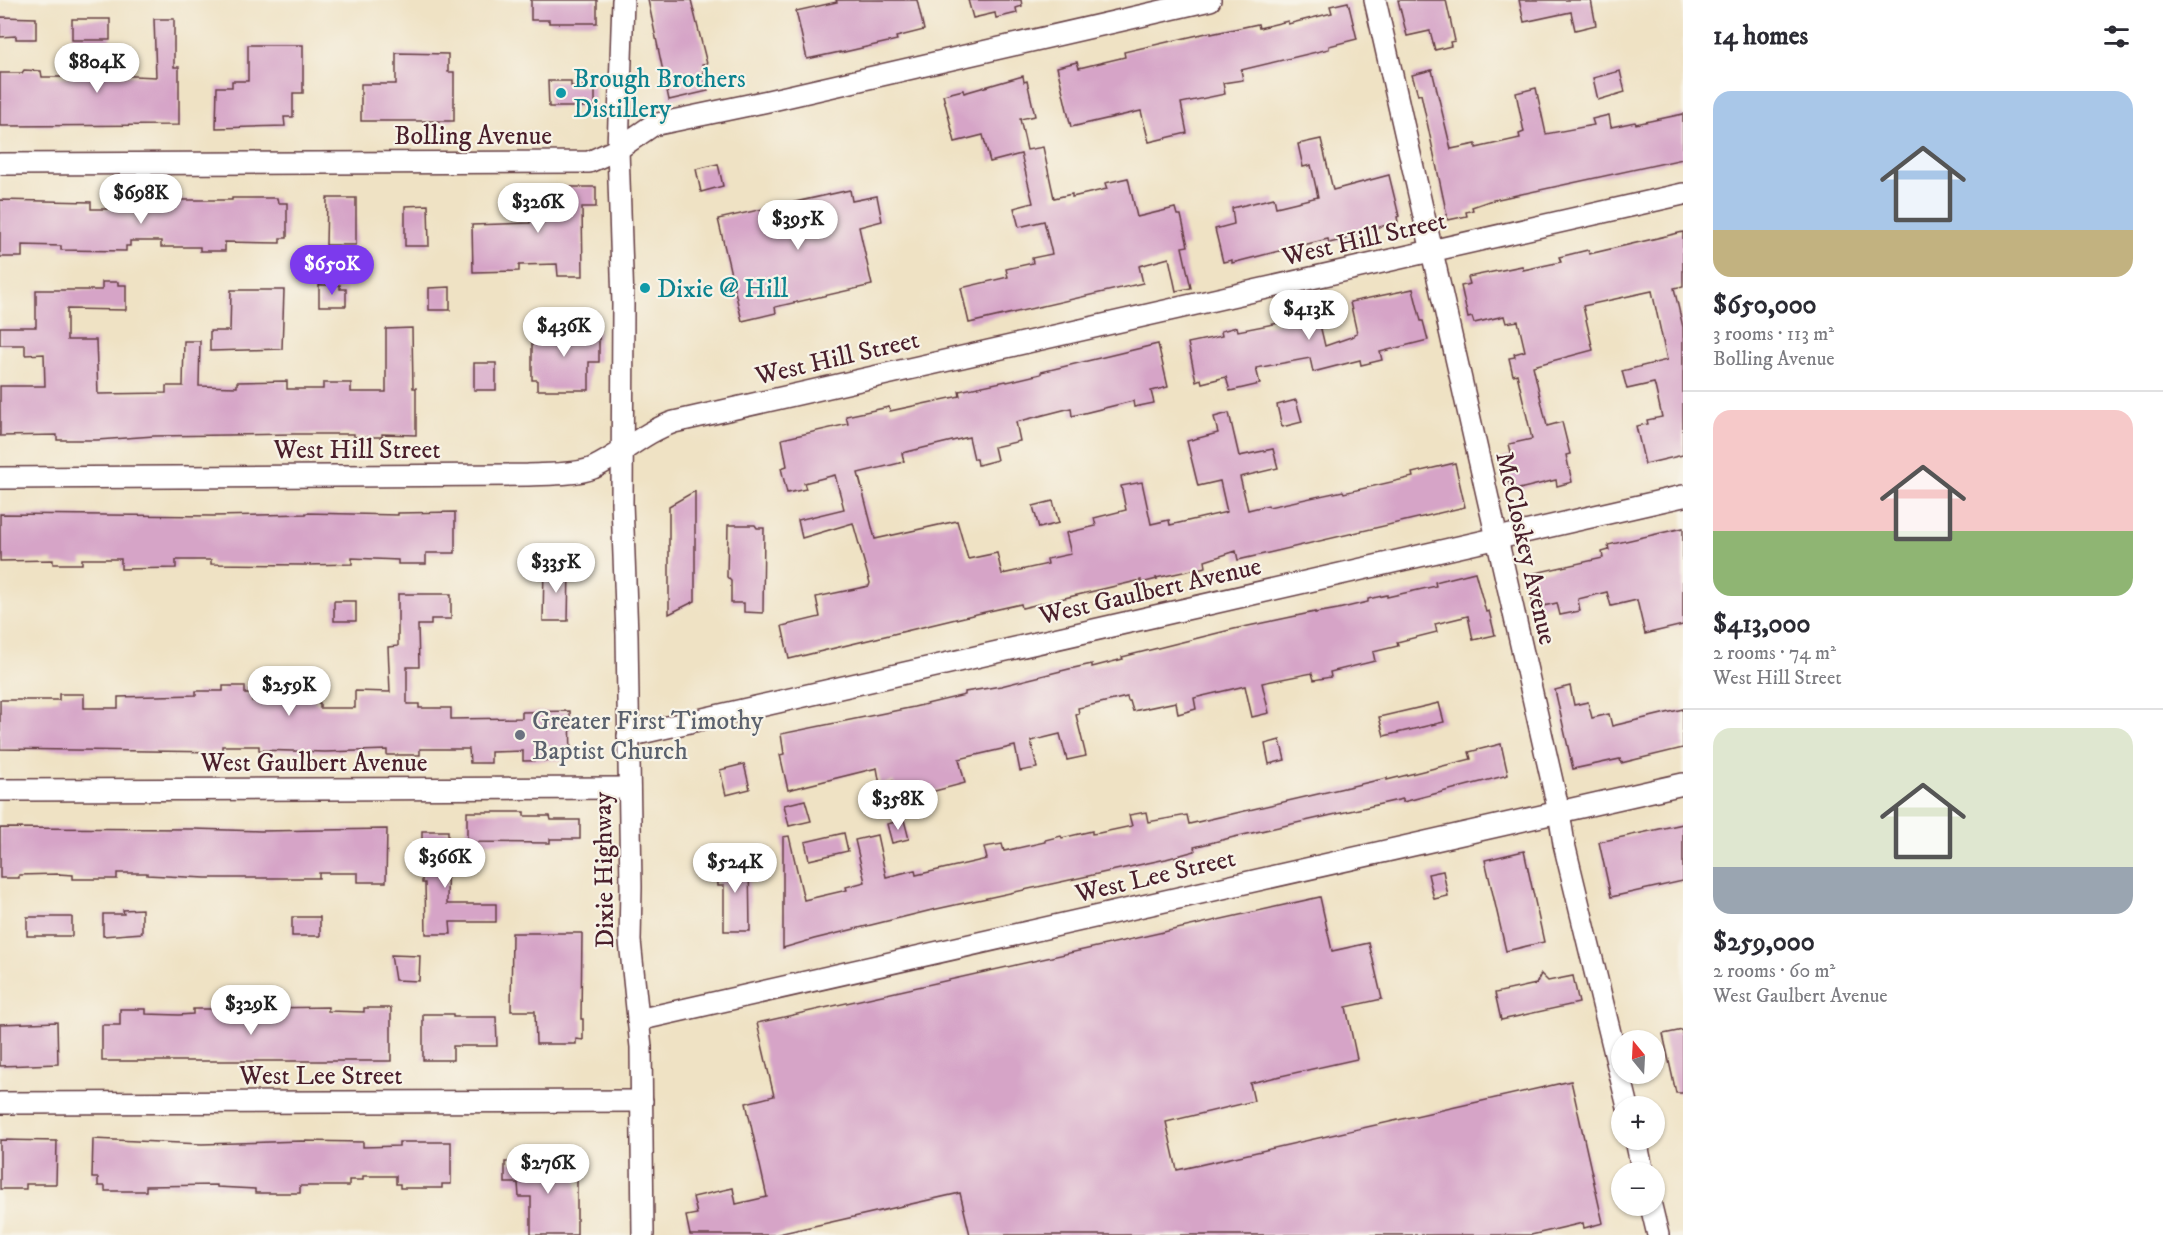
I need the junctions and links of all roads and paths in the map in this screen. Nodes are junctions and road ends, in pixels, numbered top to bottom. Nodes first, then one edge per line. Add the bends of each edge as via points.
1 (623, 0) edge
2 (1210, 0) edge
3 (1375, 0) edge
4 (618, 149) junction
5 (0, 164) edge
6 (1683, 194) edge
7 (1432, 251) junction
8 (622, 452) junction
9 (0, 478) edge
10 (1683, 496) edge
11 (1496, 538) junction
12 (628, 736) junction
13 (1683, 784) edge
14 (629, 788) junction
15 (0, 790) edge
16 (1559, 812) junction
17 (638, 1020) junction
18 (1625, 1096) edge
19 (642, 1101) junction
20 (0, 1103) edge
21 (1653, 1216) edge
22 (643, 1235) edge
23 (1658, 1235) edge

1 - 4 street, Dixie Highway
2 - 4 street, Bolling Avenue via 653,125
3 - 7 street, McCloskey Avenue
4 - 5 street, Bolling Avenue via 589,162
4 - 8 street, Dixie Highway
6 - 7 street, West Hill Street
7 - 8 street, West Hill Street via 674,422 658,427
7 - 11 street, McCloskey Avenue
8 - 9 street, West Hill Street via 590,469 528,475
8 - 12 street, Dixie Highway
10 - 11 street, West Gaulbert Avenue
11 - 12 street, West Gaulbert Avenue
11 - 16 street, McCloskey Avenue
12 - 14 street, Dixie Highway
13 - 16 street, West Lee Street
14 - 15 street, West Gaulbert Avenue
14 - 17 street, Dixie Highway via 630,941
16 - 17 street, West Lee Street
16 - 18 street, McCloskey Avenue
17 - 19 street, Dixie Highway
19 - 20 street, West Lee Street
19 - 22 street, Dixie Highway
21 - 23 street

